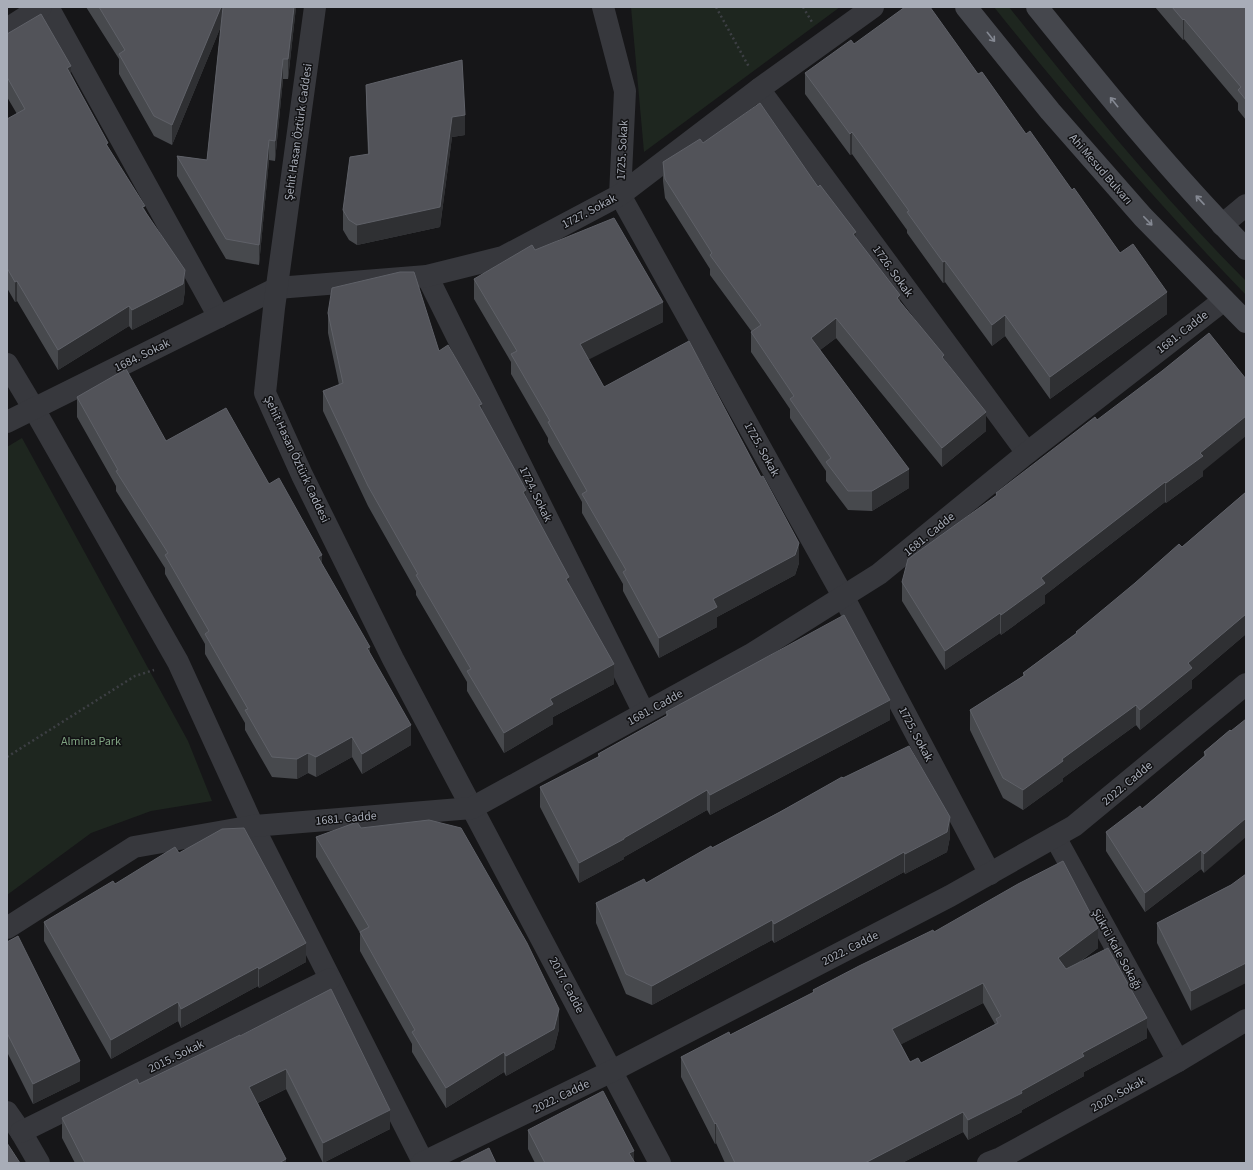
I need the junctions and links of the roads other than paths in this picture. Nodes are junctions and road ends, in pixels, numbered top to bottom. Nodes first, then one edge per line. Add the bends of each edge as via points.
1 (41, 7) edge
2 (48, 7) edge
3 (316, 7) edge
4 (602, 7) edge
5 (873, 7) edge
6 (966, 7) edge
7 (1037, 7) edge
8 (7, 30) edge
9 (759, 89) junction
10 (620, 195) junction
11 (1246, 205) edge
12 (1222, 225) junction
13 (1246, 249) edge
14 (428, 276) junction
15 (277, 288) junction
16 (1224, 300) junction
17 (219, 317) junction
18 (1246, 322) edge
19 (7, 364) edge
20 (34, 409) junction
21 (7, 422) edge
22 (1027, 453) junction
23 (843, 596) junction
24 (1246, 684) edge
25 (644, 713) junction
26 (472, 808) junction
27 (253, 826) junction
28 (1055, 837) junction
29 (990, 874) junction
30 (7, 928) edge
31 (330, 979) junction
32 (1246, 1020) edge
33 (1178, 1061) junction
34 (612, 1071) junction
35 (7, 1112) edge
36 (21, 1132) junction
37 (39, 1163) edge
38 (422, 1163) edge
39 (660, 1163) edge
40 (988, 1163) edge

1 - 8 street
2 - 17 street
3 - 15 street, Şehit Hasan Öztürk Caddesi
4 - 10 street, 1725. Sokak via 625,91
5 - 9 street, 1727. Sokak
6 -> 16 main road, Ahi Mesud Bulvarı via 1055,117 1143,217
12 -> 7 main road via 1136,129
9 - 10 street, 1727. Sokak
9 - 22 street, 1726. Sokak
10 - 14 street, 1727. Sokak via 503,257
10 - 23 street, 1725. Sokak
11 - 12 street
12 - 13 main road
14 - 15 street, 1727. Sokak
14 - 25 street, 1724. Sokak
15 - 17 street, 1684. Sokak
15 - 26 street, Şehit Hasan Öztürk Caddesi via 265,393 302,475 389,652
16 - 18 main road, Ahi Mesud Bulvarı
16 - 22 street, 1681. Cadde
17 - 20 street, 1684. Sokak
19 - 20 street
20 - 21 street, 1684. Sokak
20 - 27 street via 178,662
22 - 23 street, 1681. Cadde via 880,574
23 - 25 street, 1681. Cadde via 750,655
23 - 29 street, 1725. Sokak
24 - 28 street, 2022. Cadde via 1074,826
25 - 26 street, 1681. Cadde
26 - 27 street, 1681. Cadde
26 - 34 street, 2017. Cadde
27 - 30 street, 1681. Cadde via 134,847
27 - 31 street
28 - 29 street, 2022. Cadde
28 - 33 street, Şükrü Kale Sokağı
29 - 34 street, 2022. Cadde
31 - 36 street, 2015. Sokak
31 - 38 street
32 - 33 street, 2020. Sokak
33 - 40 street, 2020. Sokak via 1002,1158
34 - 38 street, 2022. Cadde
34 - 39 street, 2017. Cadde
35 - 36 street
36 - 37 street

